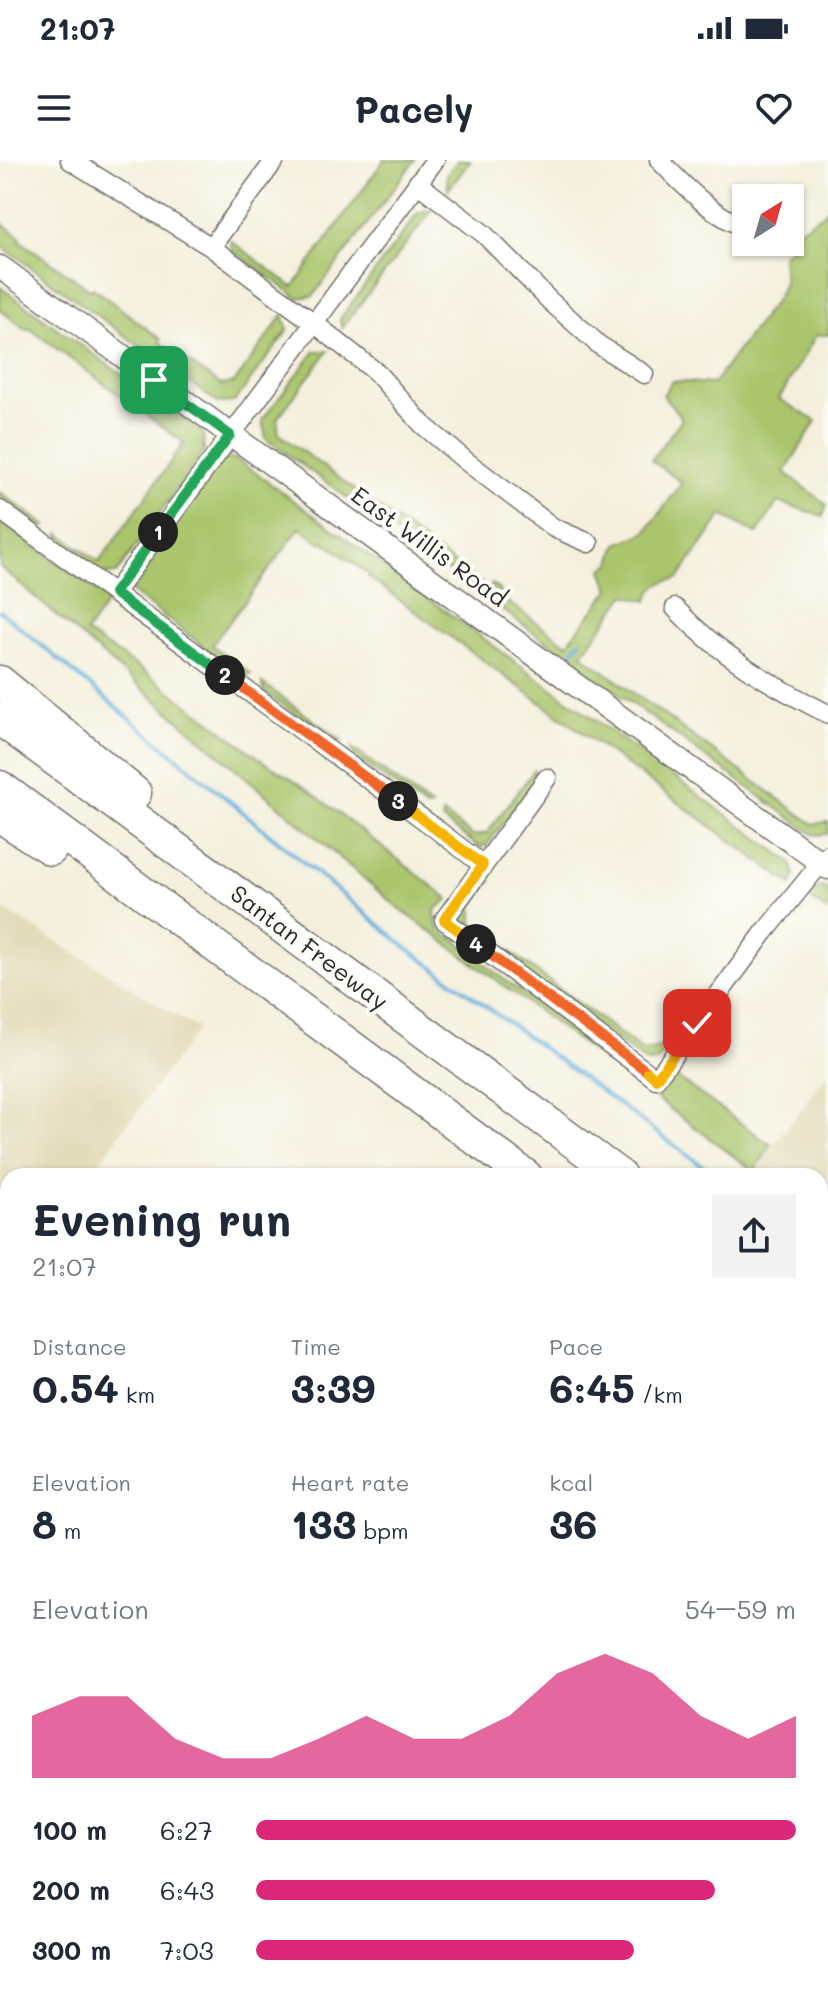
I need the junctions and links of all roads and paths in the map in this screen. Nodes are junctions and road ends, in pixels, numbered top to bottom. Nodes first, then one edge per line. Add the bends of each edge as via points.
1 (70, 160) edge
2 (275, 160) edge
3 (435, 160) edge
4 (659, 160) edge
5 (417, 183) junction
6 (732, 222) edge
7 (211, 247) junction
8 (0, 267) edge
9 (314, 323) junction
10 (644, 374) dead end
11 (230, 435) junction
12 (0, 510) edge
13 (589, 543) dead end
14 (114, 593) junction
15 (675, 608) dead end
16 (0, 682) edge
17 (828, 714) edge
18 (0, 719) edge
19 (547, 778) dead end
20 (0, 787) edge
21 (0, 816) edge
22 (826, 862) edge
23 (483, 865) junction
24 (214, 945) junction
25 (387, 1006) junction
26 (515, 1168) edge
27 (609, 1168) edge

1 - 7 street
2 - 7 street
3 - 5 street
4 - 6 street
5 - 9 street
5 - 10 street via 484,234 599,345
7 - 9 street
8 - 11 street, East Willis Road
9 - 11 street
9 - 13 street via 376,372 423,425 466,461 554,528
11 - 14 street
11 - 22 street, East Willis Road
12 - 14 street
14 - 23 street
15 - 17 street via 763,681
16 - 25 highway via 339,951
18 - 25 highway, Santan Freeway
19 - 23 street
20 - 24 highway
21 - 24 highway via 146,913
22 - 23 street via 764,933 656,1079 444,920
24 - 26 highway
25 - 27 highway, Santan Freeway

